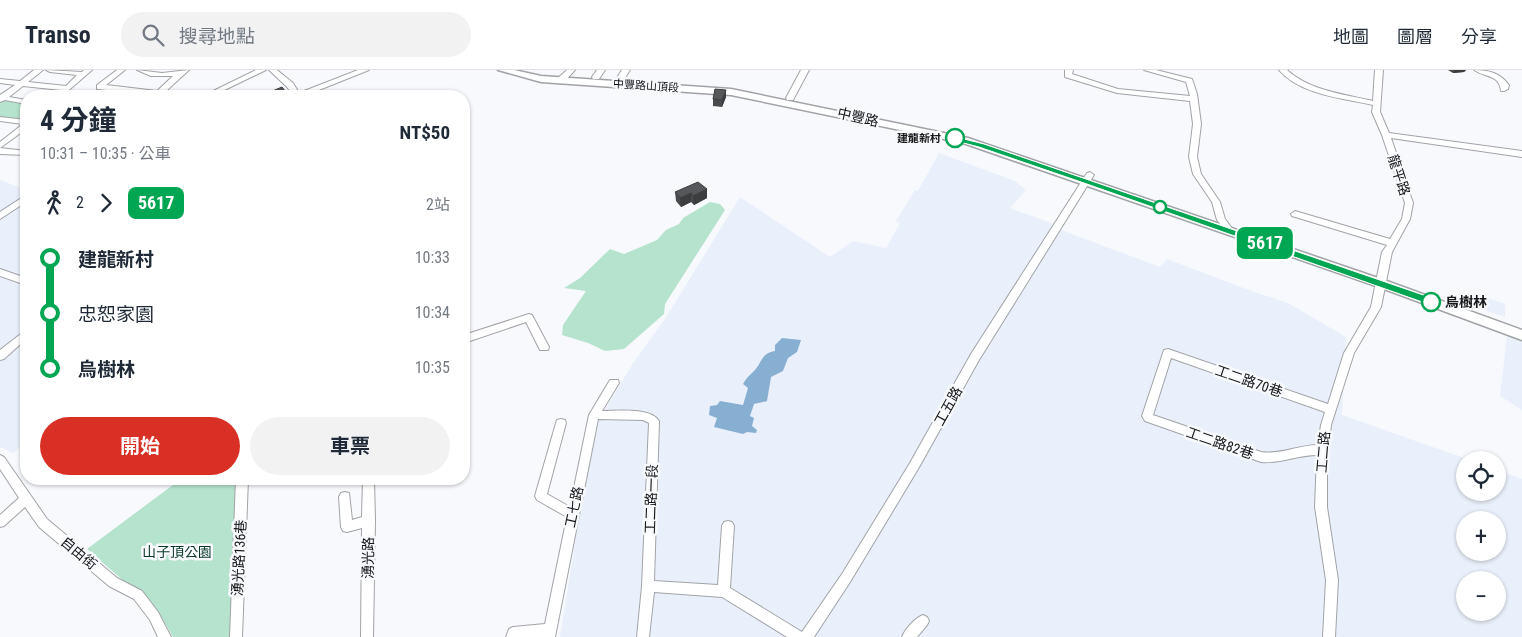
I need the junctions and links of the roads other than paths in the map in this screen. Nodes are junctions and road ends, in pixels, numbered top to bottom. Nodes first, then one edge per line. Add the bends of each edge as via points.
1 (39, 70) edge
2 (50, 70) edge
3 (121, 70) edge
4 (140, 70) edge
5 (262, 70) edge
6 (273, 70) edge
7 (365, 70) edge
8 (503, 70) edge
9 (532, 70) edge
10 (626, 70) edge
11 (805, 70) edge
12 (1069, 70) edge
13 (1148, 70) edge
14 (1283, 70) edge
15 (1380, 70) edge
16 (1386, 70) edge
17 (1478, 70) edge
18 (183, 71) edge
19 (86, 72) edge
20 (354, 72) edge
21 (599, 73) edge
22 (566, 75) edge
23 (620, 79) junction
24 (0, 81) edge
25 (21, 83) junction
26 (67, 88) junction
27 (1504, 89) dead end
28 (65, 90) edge
29 (124, 90) edge
30 (161, 90) edge
31 (217, 90) edge
32 (294, 90) edge
33 (312, 90) edge
34 (1, 98) edge
35 (790, 100) junction
36 (1193, 100) junction
37 (20, 101) edge
38 (1376, 104) junction
39 (0, 119) edge
40 (20, 122) edge
41 (20, 128) edge
42 (1386, 135) junction
43 (0, 146) edge
44 (0, 151) edge
45 (20, 153) edge
46 (1522, 154) edge
47 (1088, 178) junction
48 (20, 202) edge
49 (1295, 214) dead end
50 (0, 216) edge
51 (1221, 220) junction
52 (1230, 231) junction
53 (1392, 243) junction
54 (0, 272) edge
55 (20, 280) edge
56 (1381, 280) junction
57 (1522, 328) edge
58 (1522, 335) edge
59 (470, 337) edge
60 (20, 339) edge
61 (544, 347) dead end
62 (0, 356) edge
63 (614, 384) dead end
64 (1330, 409) junction
65 (594, 415) junction
66 (1149, 418) joint
67 (561, 423) dead end
68 (1322, 450) junction
69 (0, 460) edge
70 (242, 485) edge
71 (368, 485) edge
72 (345, 496) dead end
73 (27, 498) junction
74 (572, 514) junction
75 (369, 520) junction
76 (0, 522) edge
77 (728, 526) dead end
78 (648, 586) junction
79 (724, 591) junction
80 (923, 620) dead end
81 (549, 633) edge
82 (165, 637) edge
83 (236, 637) edge
84 (367, 637) edge
85 (512, 637) edge
86 (643, 637) edge
87 (799, 637) edge
88 (806, 637) edge
89 (908, 637) edge
90 (1329, 637) edge

1 - 25 street
2 - 19 street
3 - 29 street via 100,87
4 - 18 street via 149,76
5 - 31 street via 241,76
6 - 32 street
7 - 20 street
8 - 22 main road, 中豐路山頂段 via 541,79
9 - 22 main road, 中豐路山頂段
10 - 23 street
11 - 35 street
12 - 36 street via 1068,75 1117,91
13 - 36 street via 1189,81
14 - 38 street via 1288,77 1302,84
15 - 16 street
15 - 38 street, 龍平路
17 - 27 street via 1500,78
18 - 30 street
19 - 26 street
20 - 33 street
21 - 22 main road, 中豐路山頂段
21 - 23 main road, 中豐路山頂段
22 - 35 main road, 中豐路山頂段
23 - 35 main road, 中豐路山頂段 via 723,85
24 - 25 street
25 - 26 street
25 - 34 street
26 - 28 street
34 - 37 street
35 - 47 main road, 中豐路 via 1002,149
36 - 51 street via 1197,124 1193,157 1197,174 1216,202
38 - 42 street, 龍平路 via 1378,120
39 - 40 street
41 - 43 street
42 - 46 street
42 - 53 street, 龍平路 via 1409,203 1406,219
44 - 45 street
47 - 51 main road, 中豐路
47 - 52 main road, 中豐路
47 - 88 street, 工五路 via 980,348 846,578
48 - 50 street
49 - 53 street
51 - 52 street
51 - 56 main road, 中豐路
52 - 56 main road, 中豐路
53 - 56 street, 龍平路
54 - 55 street
56 - 57 main road, 中豐路
56 - 58 main road, 中豐路
56 - 64 street, 工二路 via 1376,308 1349,353
59 - 61 street via 529,318
60 - 62 street
63 - 65 street, 工七路
64 - 66 street, 工二路70巷 via 1168,353
64 - 68 street, 工二路
65 - 74 street, 工七路
65 - 78 street, 工二路一段 via 644,416 654,421
66 - 68 street, 工二路82巷 via 1261,457
67 - 74 street via 542,496
68 - 90 street, 工二路 via 1321,507 1332,580
69 - 73 street, 自由街
70 - 83 street, 湧光路136巷
71 - 75 street, 湧光路
72 - 75 street via 347,527
73 - 76 street
73 - 82 street, 自由街 via 43,523 63,541 113,582 138,595
74 - 81 street, 工七路
75 - 84 street, 湧光路
77 - 79 street
78 - 79 street
78 - 86 street, 工二路一段
79 - 87 street
80 - 89 street
81 - 85 street via 513,633

